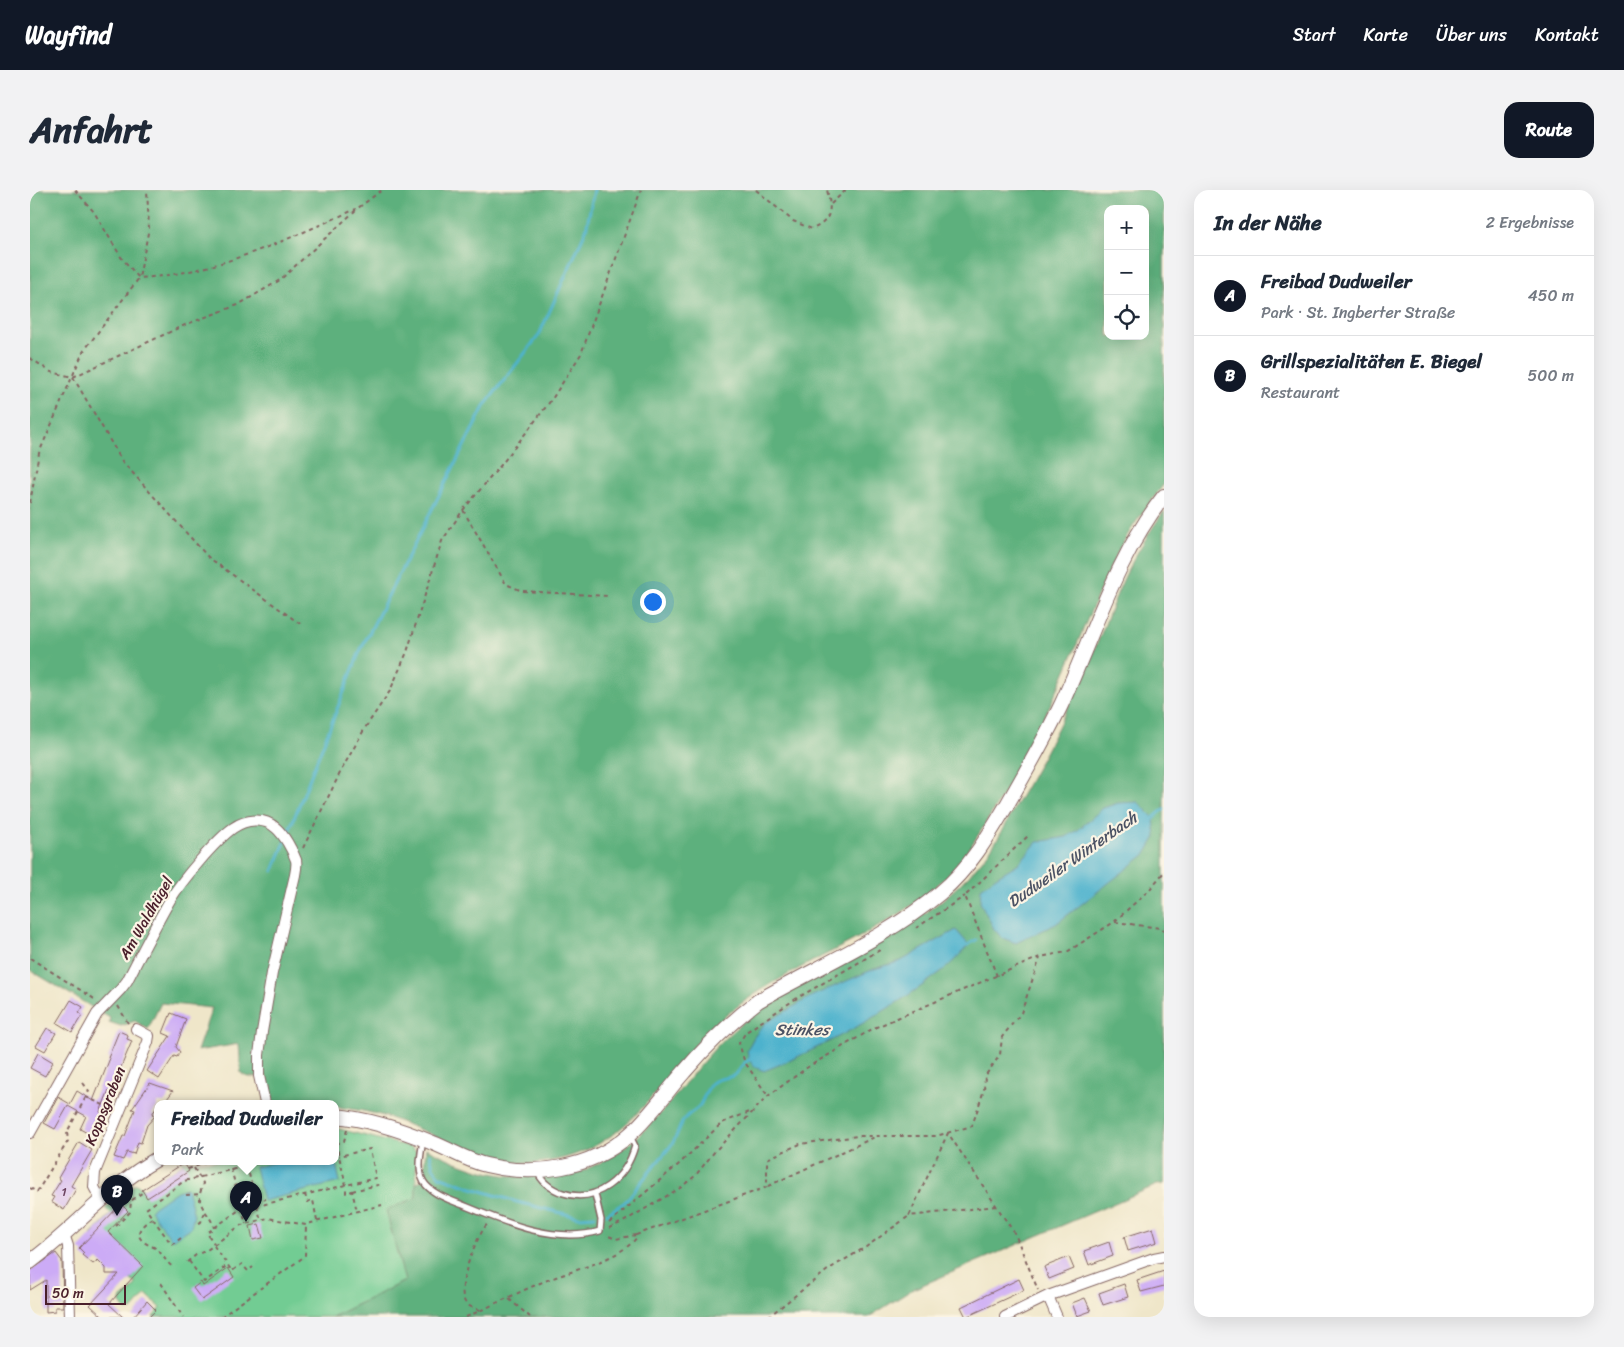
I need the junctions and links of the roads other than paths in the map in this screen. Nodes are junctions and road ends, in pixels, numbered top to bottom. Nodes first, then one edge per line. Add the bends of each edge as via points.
1 (1164, 496) edge
2 (133, 1027) road end
3 (263, 1100) edge
4 (339, 1117) edge
5 (30, 1133) edge
6 (630, 1135) junction
7 (423, 1139) junction
8 (154, 1161) edge
9 (537, 1171) junction
10 (595, 1194) junction
11 (101, 1200) junction
12 (64, 1234) junction
13 (1164, 1256) edge
14 (30, 1262) edge
15 (1045, 1298) junction
16 (70, 1317) edge
17 (1005, 1317) edge
18 (1057, 1317) edge

1 - 6 main road via 1128,551 1061,703 1027,771 982,847 941,893 899,922 765,997 740,1015 718,1034
2 - 11 street, Koppsgraben via 148,1036 148,1042 93,1181
3 - 5 street, Am Waldhügel via 259,1076 262,1032 297,862 276,828 254,820 233,828 205,855 171,898 127,981 97,1014
4 - 7 main road via 370,1122
6 - 9 main road via 610,1149 577,1163
6 - 10 lane via 635,1146 629,1163 613,1182
7 - 9 main road via 483,1165
7 - 10 lane via 421,1172 426,1185 437,1194 521,1226 555,1234 584,1236 600,1232 601,1220
8 - 11 main road
9 - 10 lane via 553,1190 574,1196
11 - 12 main road
12 - 14 main road
12 - 16 street via 68,1246
13 - 15 street
15 - 17 street
15 - 18 street

